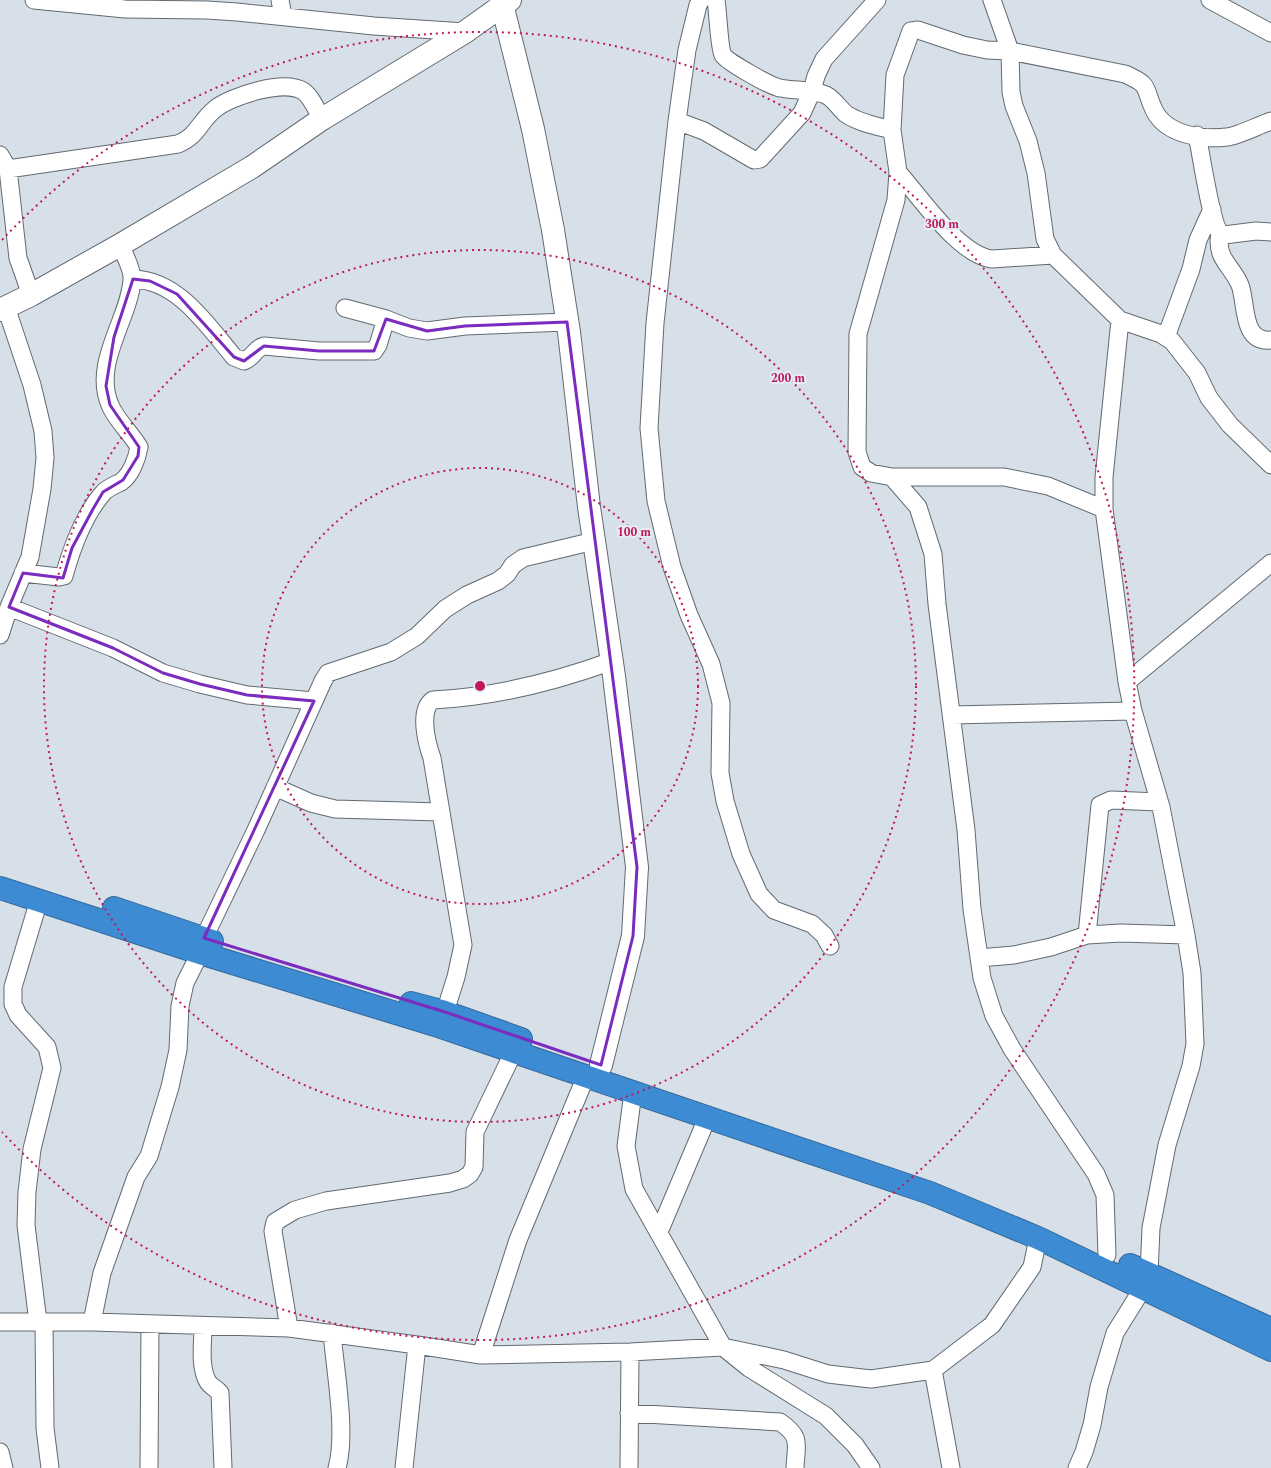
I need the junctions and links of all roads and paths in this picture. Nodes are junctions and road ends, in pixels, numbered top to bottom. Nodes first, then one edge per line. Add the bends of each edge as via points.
1 (34, 0) edge
2 (701, 0) edge
3 (716, 0) edge
4 (877, 0) edge
5 (992, 0) edge
6 (1210, 0) edge
7 (505, 2) edge
8 (282, 8) edge
9 (465, 32) junction
10 (1271, 33) edge
11 (1010, 51) junction
12 (812, 91) junction
13 (322, 119) junction
14 (678, 121) junction
15 (1271, 121) edge
16 (892, 130) junction
17 (1197, 135) junction
18 (4, 162) edge
19 (898, 172) junction
20 (1212, 209) junction
21 (1271, 232) edge
22 (1220, 233) junction
23 (120, 245) junction
24 (1053, 255) junction
25 (132, 279) junction
26 (31, 295) junction
27 (3, 308) edge
28 (345, 308) dead end
29 (386, 319) junction
30 (1120, 320) junction
31 (567, 322) junction
32 (1166, 337) junction
33 (1271, 340) edge
34 (1271, 465) edge
35 (892, 477) junction
36 (1104, 509) junction
37 (594, 541) junction
38 (1271, 563) edge
39 (23, 573) junction
40 (5, 614) edge
41 (0, 635) edge
42 (612, 661) junction
43 (1128, 682) junction
44 (314, 701) junction
45 (1133, 711) junction
46 (952, 715) junction
47 (275, 787) junction
48 (1159, 802) junction
49 (440, 812) junction
50 (0, 872) edge
51 (0, 888) edge
52 (39, 900) junction
53 (158, 930) junction
54 (1087, 935) junction
55 (1186, 935) junction
56 (202, 945) junction
57 (830, 946) dead end
58 (979, 958) junction
59 (445, 1012) junction
60 (513, 1052) junction
61 (594, 1071) junction
62 (633, 1092) junction
63 (708, 1116) junction
64 (932, 1186) junction
65 (659, 1232) junction
66 (1038, 1238) junction
67 (1107, 1255) junction
68 (1146, 1281) junction
69 (0, 1322) edge
70 (41, 1322) junction
71 (92, 1322) junction
72 (150, 1324) junction
73 (203, 1326) junction
74 (289, 1328) junction
75 (1271, 1329) edge
76 (332, 1333) junction
77 (417, 1344) junction
78 (723, 1347) junction
79 (1271, 1350) edge
80 (630, 1352) junction
81 (481, 1355) junction
82 (933, 1370) junction
83 (629, 1413) junction
84 (0, 1452) edge
85 (4, 1468) edge
86 (50, 1468) edge
87 (149, 1468) edge
88 (223, 1468) edge
89 (338, 1468) edge
90 (404, 1468) edge
91 (629, 1468) edge
92 (794, 1468) edge
93 (871, 1468) edge
94 (950, 1468) edge
95 (1077, 1468) edge

1 - 8 street via 125,9
2 - 14 street via 688,50
3 - 12 street via 723,55 772,87
4 - 12 street via 824,60
5 - 11 street
6 - 10 street
7 - 9 street
7 - 31 street via 553,230
8 - 9 street via 374,26
9 - 13 street
11 - 16 street via 987,50 918,30 911,31 895,75
11 - 17 street via 1125,74 1141,81 1162,123 1177,132
11 - 24 street via 1011,92 1036,173 1045,239
12 - 14 street via 802,113 758,161 704,131
12 - 16 street via 826,96 846,114
13 - 18 street via 305,92 289,87 274,88 235,97 216,108 189,140 178,144
13 - 23 street via 252,167
14 - 57 street via 655,323 649,428 656,501 672,567 689,615 711,664 721,703 720,773 725,801 742,854 759,894 774,910 812,924 824,935
15 - 17 street via 1229,137
16 - 19 street
17 - 20 street
18 - 26 street via 18,258
19 - 24 street via 941,224 971,252 982,258
19 - 35 street via 896,200 858,334 857,452 862,467 871,473
20 - 22 street via 1216,228
20 - 32 street via 1196,245 1191,269
21 - 22 street via 1224,235
22 - 33 street via 1220,254 1240,286 1248,327 1254,336
23 - 25 street
23 - 26 street
24 - 30 street
25 - 29 street via 150,281 177,294 234,356 244,361 259,347 264,346 312,351 374,351
25 - 39 street via 114,336 107,366 106,386 110,405 139,448 138,456 123,480 103,492 93,508 72,548 64,576
26 - 27 street
27 - 39 street via 32,385 43,431 41,496 30,557
28 - 29 street
29 - 31 street via 409,328 427,331 465,326
30 - 32 street
30 - 36 street via 1104,477
31 - 37 street
32 - 34 street via 1197,373 1209,398 1230,425
35 - 36 street via 1004,477 1048,486
35 - 46 street via 918,507 933,554
36 - 43 street
37 - 42 street
37 - 44 street via 523,558 498,582 467,595 445,609 418,636 391,652 328,673
38 - 43 street
39 - 40 street
40 - 41 street
40 - 44 street via 113,648 163,673 200,684 248,695
42 - 49 street via 540,684 477,696 433,700 428,704 425,734 432,758
42 - 61 street via 634,833 637,890 633,936
43 - 45 street
44 - 47 street
45 - 46 street
45 - 48 street
46 - 58 street
47 - 49 street via 311,803 335,809
47 - 56 street
48 - 54 street via 1111,800 1100,805
48 - 55 street
49 - 59 street via 463,945
50 - 53 highway
51 - 52 highway
52 - 53 highway
52 - 70 street via 13,987 13,1004 18,1016 47,1047 52,1068 32,1148 27,1192 26,1225
53 - 56 highway
54 - 55 street
54 - 58 street via 1014,955
55 - 68 street via 1192,973 1195,1044 1191,1066 1167,1145 1151,1228
56 - 59 highway
56 - 60 highway
56 - 71 street via 184,983 178,1050 170,1087 149,1156 136,1177 102,1273
58 - 67 street via 982,978 994,1016 1012,1049 1099,1181 1105,1195
59 - 61 highway via 518,1038
60 - 61 highway
60 - 74 street via 475,1132 474,1167 470,1174 450,1183 326,1202 295,1210 275,1222 273,1231
61 - 62 highway
61 - 64 highway
61 - 81 street via 518,1240
62 - 63 highway
62 - 65 street via 626,1146 634,1189
63 - 64 highway
63 - 65 street
64 - 66 highway
64 - 67 highway via 1044,1224
65 - 78 street
66 - 68 highway
66 - 82 street via 1032,1267 992,1325
67 - 68 highway
68 - 75 highway
68 - 79 highway
68 - 95 street via 1115,1333 1099,1387 1090,1432
69 - 70 street
70 - 71 street
70 - 86 street via 45,1428
71 - 72 street
72 - 73 street
72 - 87 street
73 - 74 street
73 - 88 street via 204,1373 210,1386 220,1393
74 - 76 street
76 - 77 street
76 - 89 street via 341,1456
77 - 81 street
77 - 90 street
78 - 80 street
78 - 82 street via 784,1360 828,1374 871,1379
78 - 93 street via 749,1368 826,1416 855,1445
80 - 81 street
80 - 83 street
82 - 94 street
83 - 91 street
83 - 92 street via 780,1422 791,1429 796,1438
84 - 85 street

